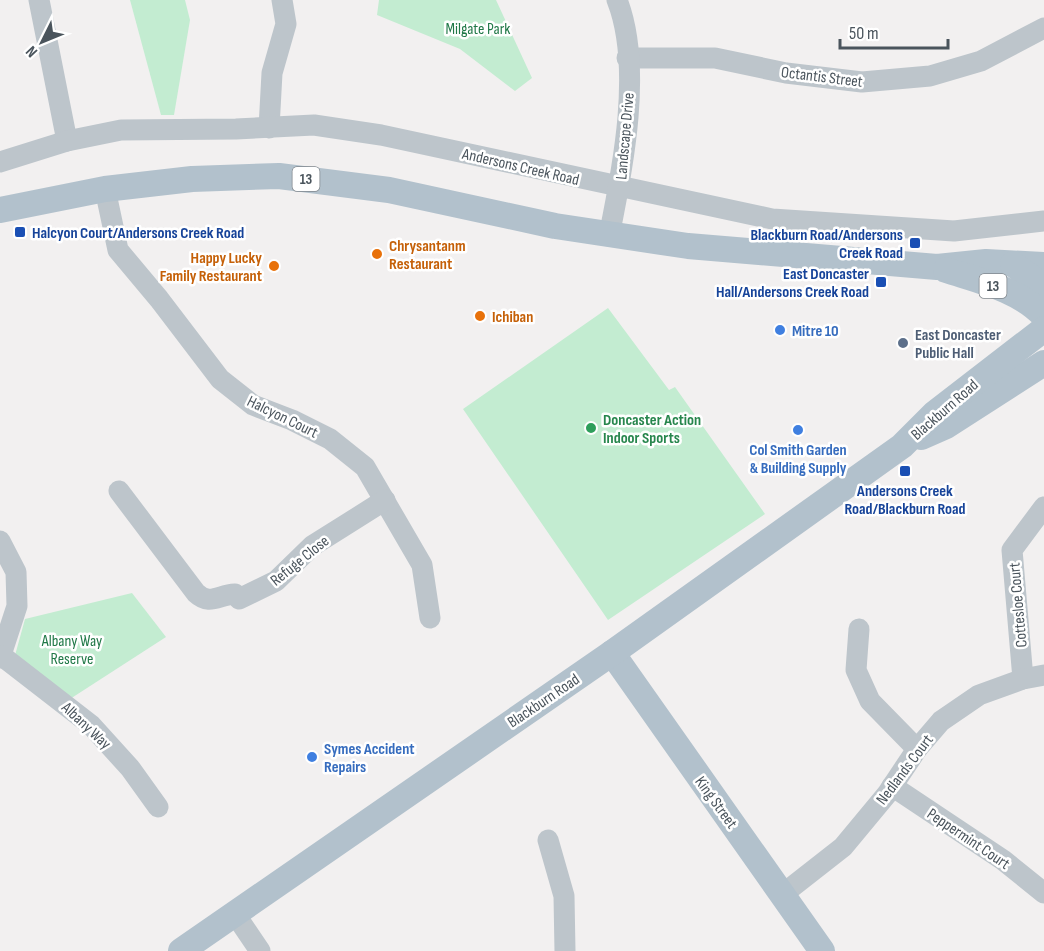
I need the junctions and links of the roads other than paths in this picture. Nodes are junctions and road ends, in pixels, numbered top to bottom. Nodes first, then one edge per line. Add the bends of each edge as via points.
1 (39, 0) edge
2 (282, 0) edge
3 (617, 0) edge
4 (1044, 28) edge
5 (627, 58) junction
6 (268, 128) junction
7 (67, 141) junction
8 (0, 162) edge
9 (619, 188) junction
10 (105, 189) junction
11 (0, 210) edge
12 (1044, 221) edge
13 (609, 236) junction
14 (1013, 264) junction
15 (1044, 265) edge
16 (937, 267) junction
17 (1044, 287) edge
18 (1044, 315) edge
19 (1044, 328) edge
20 (1044, 363) edge
21 (902, 446) junction
22 (119, 491) dead end
23 (385, 500) junction
24 (1044, 507) edge
25 (0, 541) edge
26 (430, 618) dead end
27 (859, 628) dead end
28 (612, 653) junction
29 (1, 657) edge
30 (1044, 675) edge
31 (1023, 679) junction
32 (917, 749) junction
33 (892, 786) junction
34 (158, 807) dead end
35 (548, 840) dead end
36 (1044, 893) edge
37 (783, 894) junction
38 (235, 914) junction
39 (182, 951) edge
40 (260, 951) edge
41 (564, 951) edge
42 (822, 951) edge

1 - 7 street
2 - 6 street via 286,24 272,73
3 - 5 street, Landscape Drive
4 - 5 street, Octantis Street via 981,62 930,76 862,82 786,73 715,58
5 - 9 street, Landscape Drive via 629,106
6 - 7 street, Andersons Creek Road via 121,130
6 - 9 street, Andersons Creek Road via 314,124 381,135
7 - 8 street, Andersons Creek Road
9 - 12 street, Andersons Creek Road via 772,219 954,231
9 - 13 street, Landscape Drive
10 - 11 main road, 13
10 - 13 main road, 13 via 192,179 279,176 389,190
10 - 23 street, Halcyon Court via 118,250 220,379 253,405 330,439 365,468
13 - 16 main road, 13
14 - 15 main road, 13
14 - 16 main road, 13 via 986,262
14 - 17 main road
16 - 18 main road, 13 via 1009,291
19 - 21 main road, Blackburn Road via 935,413
20 - 21 main road, Blackburn Road via 946,426
21 - 28 main road, Blackburn Road
22 - 23 street, Refuge Close via 196,593 211,601 235,594 239,599 276,581 312,546
23 - 26 street, Halcyon Court via 422,565
24 - 31 street, Cottesloe Court via 1012,550
25 - 29 street via 16,572 17,606
27 - 32 street via 856,670 870,701
28 - 37 main road, King Street
28 - 38 main road, Blackburn Road
29 - 34 street, Albany Way via 92,725
30 - 31 street, Nedlands Court
31 - 32 street, Nedlands Court via 979,694 941,721
32 - 33 street, Nedlands Court
33 - 36 street, Peppermint Court via 1003,860
33 - 37 street, Nedlands Court via 843,847
35 - 41 street via 564,896
37 - 42 main road, King Street
38 - 39 main road, Blackburn Road
38 - 40 street

